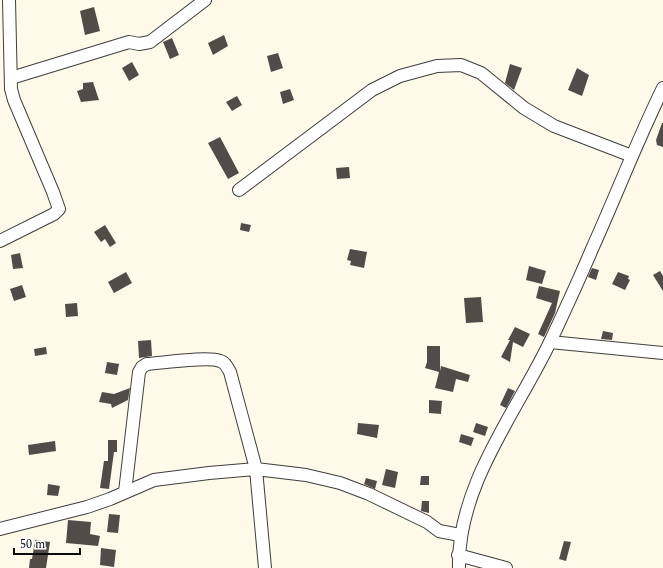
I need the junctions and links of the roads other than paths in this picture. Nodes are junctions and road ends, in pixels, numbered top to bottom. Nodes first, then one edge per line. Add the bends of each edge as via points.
1 (9, 0) edge
2 (204, 0) edge
3 (11, 78) junction
4 (663, 88) edge
5 (632, 156) junction
6 (239, 190) dead end
7 (0, 241) edge
8 (550, 342) junction
9 (663, 353) edge
10 (256, 469) junction
11 (125, 492) junction
12 (0, 529) edge
13 (460, 535) junction
14 (458, 556) junction
15 (265, 568) edge
16 (459, 568) edge
17 (506, 568) edge

1 - 3 street
2 - 3 street via 150,42 129,42
3 - 7 street via 14,100 59,209 54,214
4 - 5 street
5 - 6 street via 554,126 524,108 481,73 461,65 437,66 400,76 372,90
5 - 8 street
8 - 9 street
8 - 13 street via 480,474 466,509
10 - 11 street via 170,477 154,480
10 - 11 street via 226,364 208,359 147,364 138,372
10 - 13 street via 306,475 340,483 427,522 439,531
10 - 15 street
11 - 12 street via 87,507
13 - 14 street
14 - 16 street
14 - 17 street

